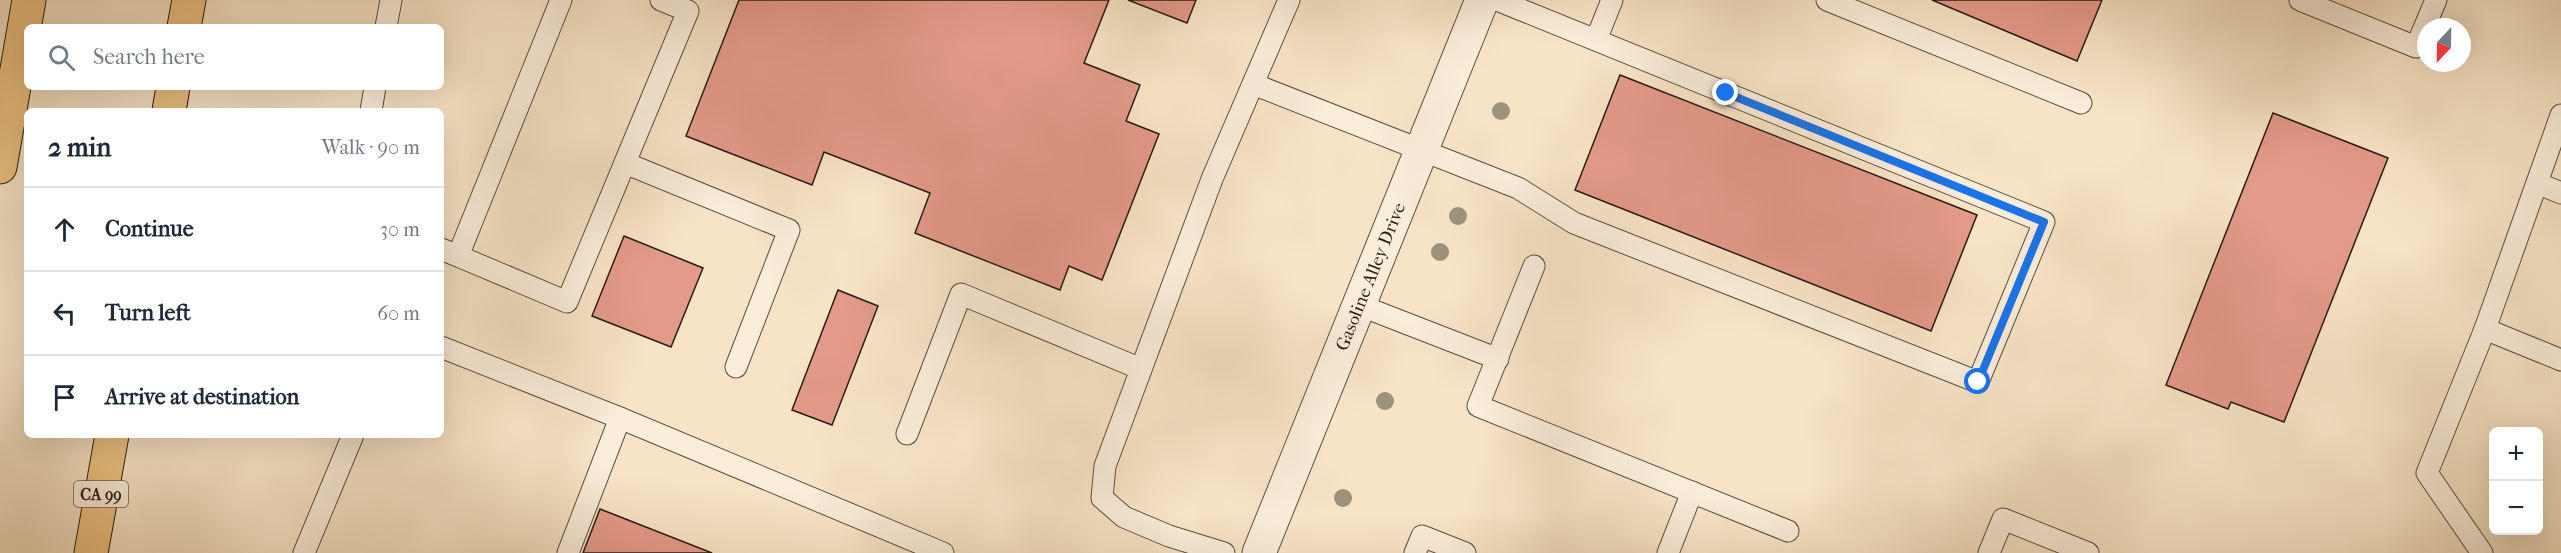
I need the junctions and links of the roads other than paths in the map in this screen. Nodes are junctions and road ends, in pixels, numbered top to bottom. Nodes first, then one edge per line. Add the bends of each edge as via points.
1 (29, 0) edge
2 (189, 0) edge
3 (391, 0) edge
4 (561, 0) edge
5 (661, 0) edge
6 (1289, 0) edge
7 (1482, 0) edge
8 (1497, 0) edge
9 (1612, 0) edge
10 (1827, 0) edge
11 (2300, 0) edge
12 (2436, 0) edge
13 (25, 24) edge
14 (185, 24) edge
15 (387, 24) edge
16 (24, 29) edge
17 (1596, 40) junction
18 (1253, 84) junction
19 (172, 90) edge
20 (374, 90) edge
21 (2081, 103) dead end
22 (170, 108) edge
23 (372, 108) edge
24 (2561, 115) edge
25 (1422, 150) junction
26 (625, 163) junction
27 (0, 167) edge
28 (2537, 183) junction
29 (2561, 192) edge
30 (450, 252) edge
31 (1534, 266) dead end
32 (1359, 305) junction
33 (2485, 329) junction
34 (444, 348) edge
35 (1498, 359) junction
36 (2561, 360) edge
37 (736, 367) dead end
38 (1141, 369) junction
39 (620, 418) junction
40 (907, 434) dead end
41 (111, 438) edge
42 (352, 438) edge
43 (1692, 492) junction
44 (1788, 531) dead end
45 (91, 553) edge
46 (304, 553) edge
47 (568, 553) edge
48 (943, 553) edge
49 (1224, 553) edge
50 (1259, 553) edge
51 (1415, 553) edge
52 (1465, 553) edge
53 (1668, 553) edge
54 (1989, 553) edge
55 (2088, 553) edge
56 (2482, 553) edge

1 - 13 highway
2 - 14 highway
3 - 15 lane
4 - 30 lane
5 - 26 lane via 688,12
6 - 18 lane
7 - 25 street, Gasoline Alley Drive
8 - 17 lane
9 - 17 lane
10 - 21 lane
11 - 12 lane via 2416,47
16 - 27 highway
17 - 25 lane via 2044,222 1978,382 1574,223 1518,188
18 - 25 lane
18 - 38 lane via 1212,179
19 - 22 highway
20 - 23 lane
24 - 28 lane
25 - 32 street, Gasoline Alley Drive
26 - 30 lane via 567,302
26 - 37 lane via 789,230
28 - 29 lane
28 - 33 lane
31 - 35 lane
32 - 35 lane
32 - 50 street, Gasoline Alley Drive
33 - 36 lane
33 - 56 lane via 2427,473
34 - 39 lane
35 - 43 lane via 1478,406
38 - 40 lane via 961,294
38 - 49 lane via 1105,466 1102,498 1124,517
39 - 47 lane
39 - 48 lane
41 - 45 highway, CA 99
42 - 46 lane
43 - 44 lane
43 - 53 lane
51 - 52 lane via 1422,536
54 - 55 lane via 2003,519

